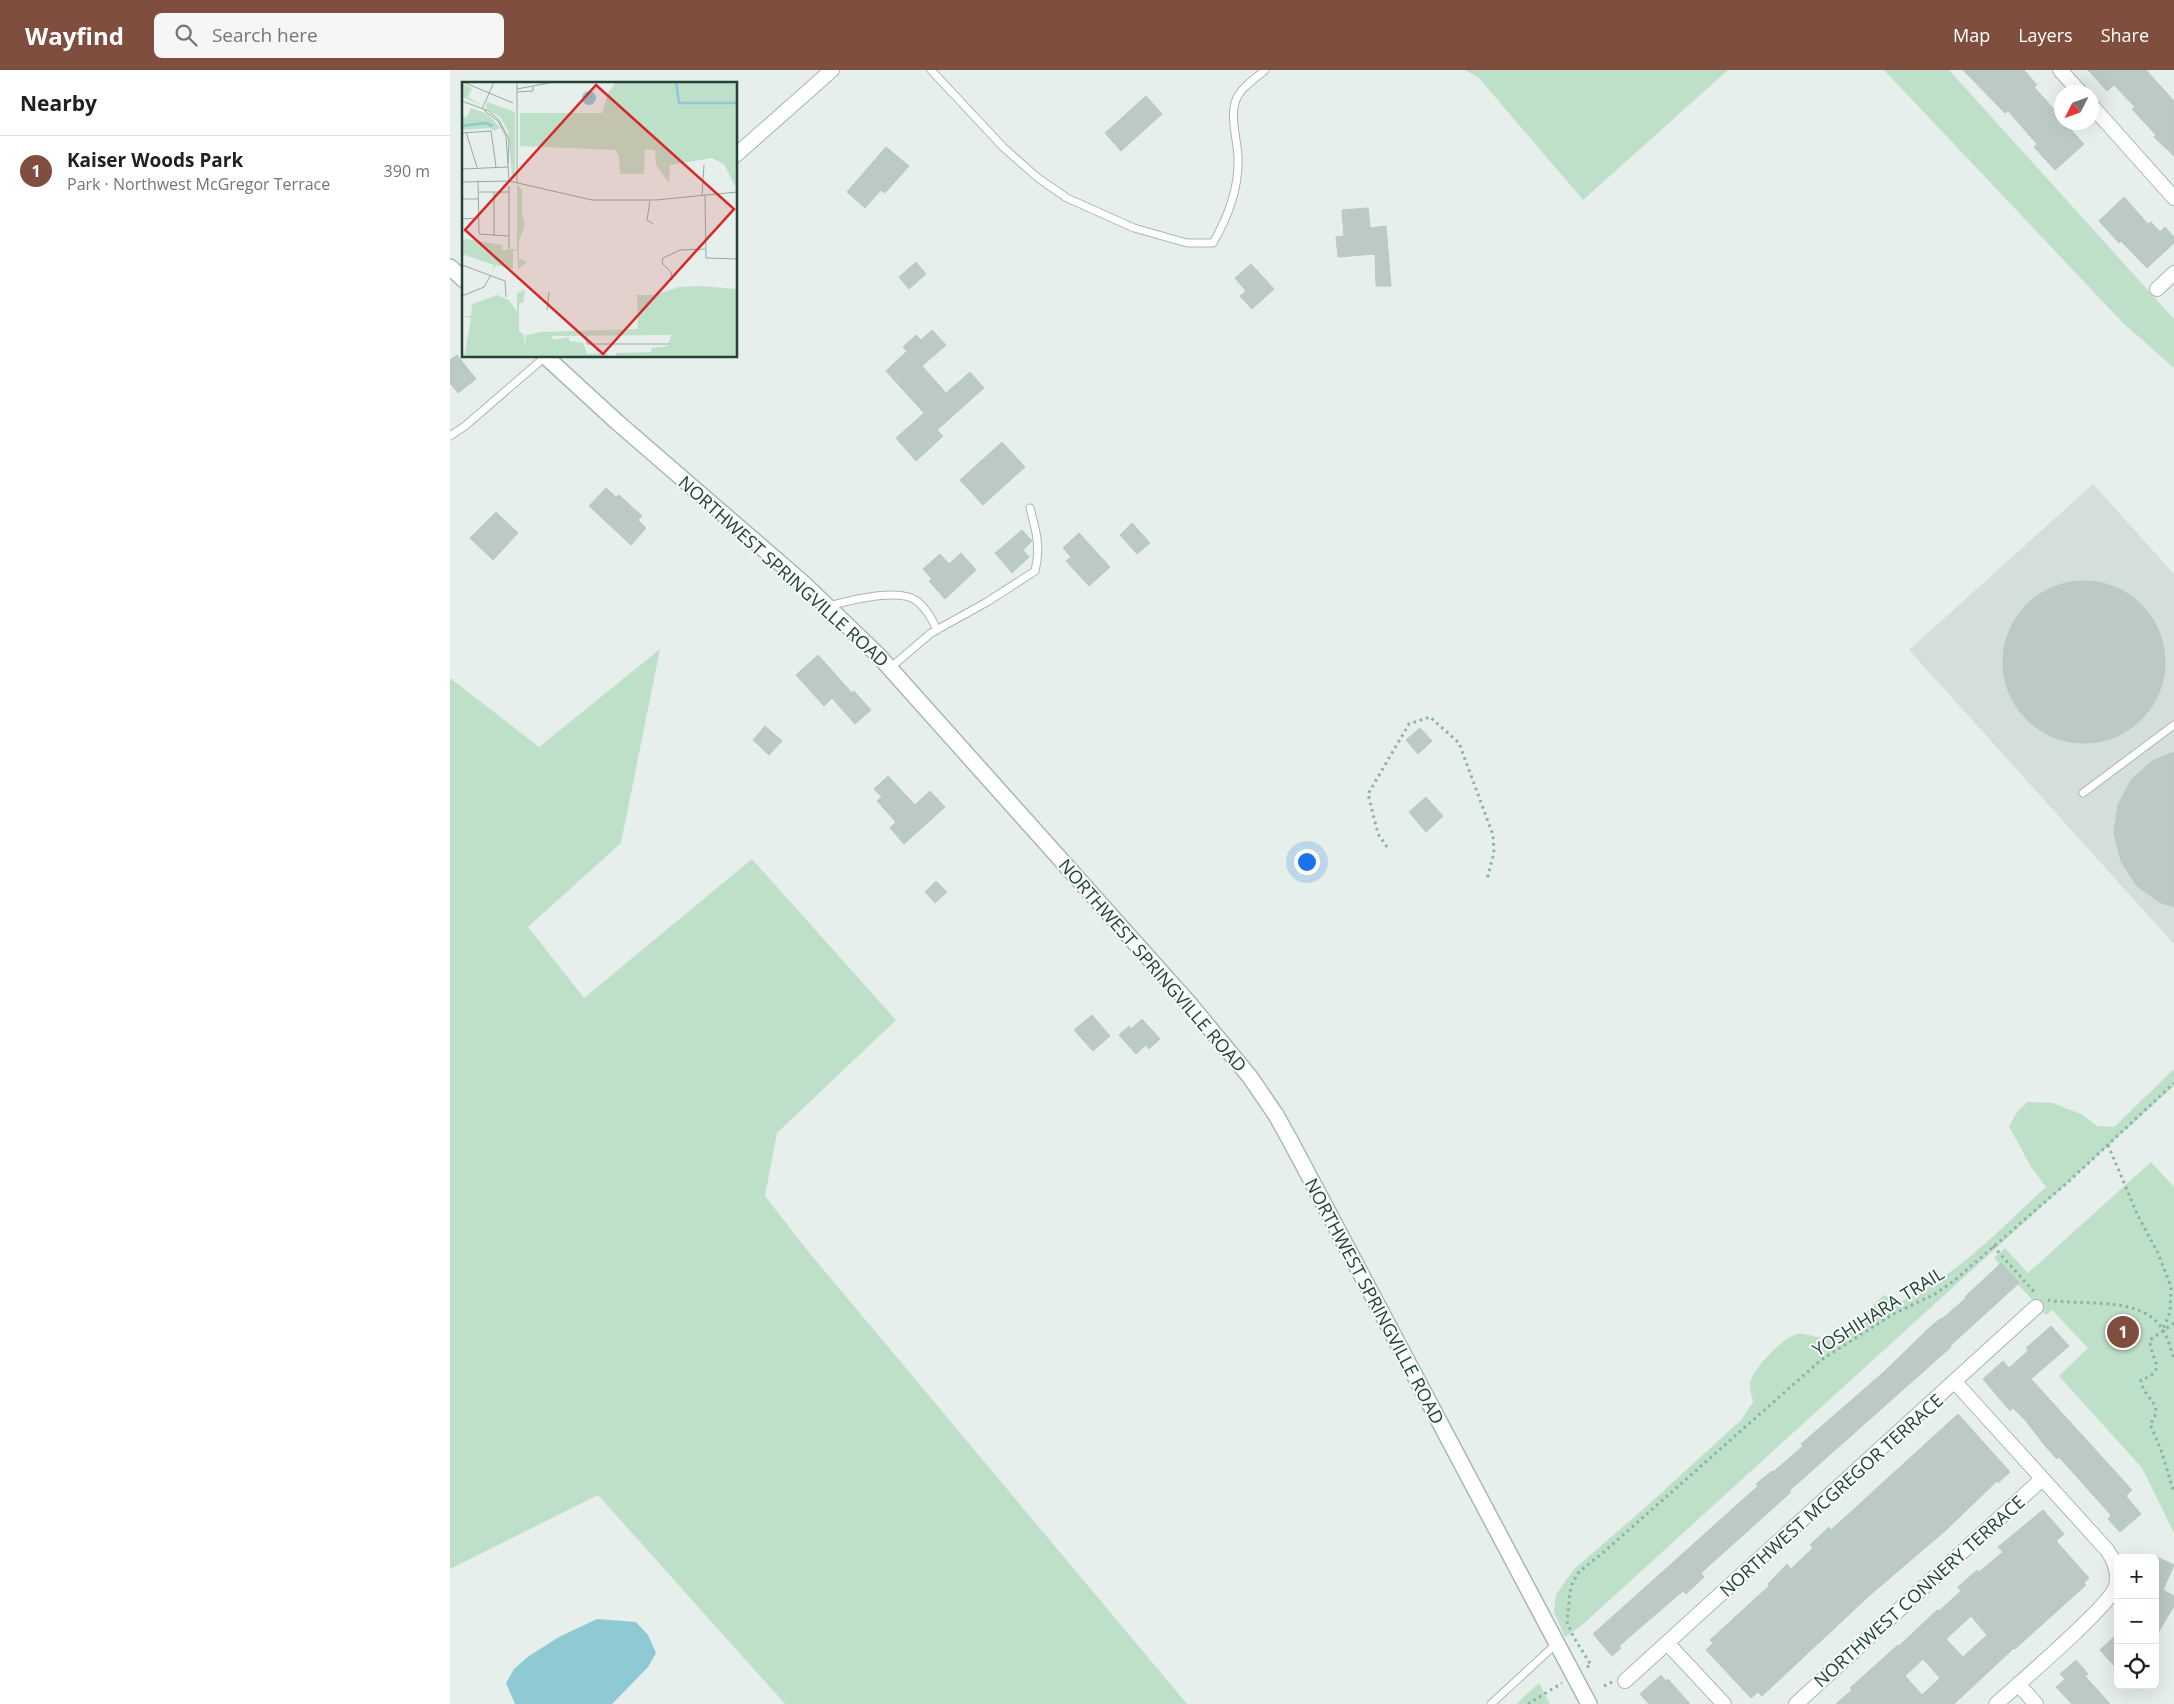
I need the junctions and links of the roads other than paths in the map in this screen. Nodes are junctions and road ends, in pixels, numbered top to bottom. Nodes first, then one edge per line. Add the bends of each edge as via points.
1 (832, 70) edge
2 (932, 70) edge
3 (1265, 70) edge
4 (2060, 70) edge
5 (2074, 85) edge
6 (2099, 114) edge
7 (738, 153) edge
8 (2174, 198) edge
9 (450, 267) edge
10 (2174, 273) edge
11 (462, 278) edge
12 (2157, 289) dead end
13 (543, 358) edge
14 (547, 358) edge
15 (450, 436) edge
16 (1030, 508) dead end
17 (827, 606) junction
18 (937, 630) junction
19 (890, 668) junction
20 (2174, 724) edge
21 (2083, 793) dead end
22 (2039, 1301) road end
23 (1955, 1382) junction
24 (2042, 1479) junction
25 (1556, 1644) junction
26 (1668, 1644) junction
27 (1625, 1681) dead end
28 (2018, 1684) junction
29 (1491, 1704) edge
30 (1589, 1704) edge
31 (1724, 1704) edge
32 (1796, 1704) edge
33 (1996, 1704) edge
34 (2036, 1704) edge

1 - 7 street
2 - 3 lane via 1004,148 1038,178 1068,198 1134,228 1187,243 1212,242 1225,222 1235,193 1238,159 1235,106 1239,94
4 - 5 street
6 - 8 street
9 - 11 street
10 - 12 street
13 - 15 lane
14 - 17 street, NORTHWEST SPRINGVILLE ROAD
16 - 18 lane via 1037,535 1039,556 1036,570
17 - 18 lane via 882,595 900,596 916,600
17 - 19 street, NORTHWEST SPRINGVILLE ROAD
18 - 19 lane
19 - 25 street, NORTHWEST SPRINGVILLE ROAD via 1181,994 1262,1094 1291,1142
20 - 21 lane
22 - 23 street, NORTHWEST MCGREGOR TERRACE
23 - 24 street
23 - 26 street, NORTHWEST MCGREGOR TERRACE
24 - 28 street via 2107,1550 2116,1565 2117,1575 2115,1588 2105,1602
24 - 32 street, NORTHWEST CONNERY TERRACE
25 - 29 lane
25 - 30 street, NORTHWEST SPRINGVILLE ROAD
26 - 27 street, NORTHWEST MCGREGOR TERRACE
26 - 31 street
28 - 33 street
28 - 34 street

